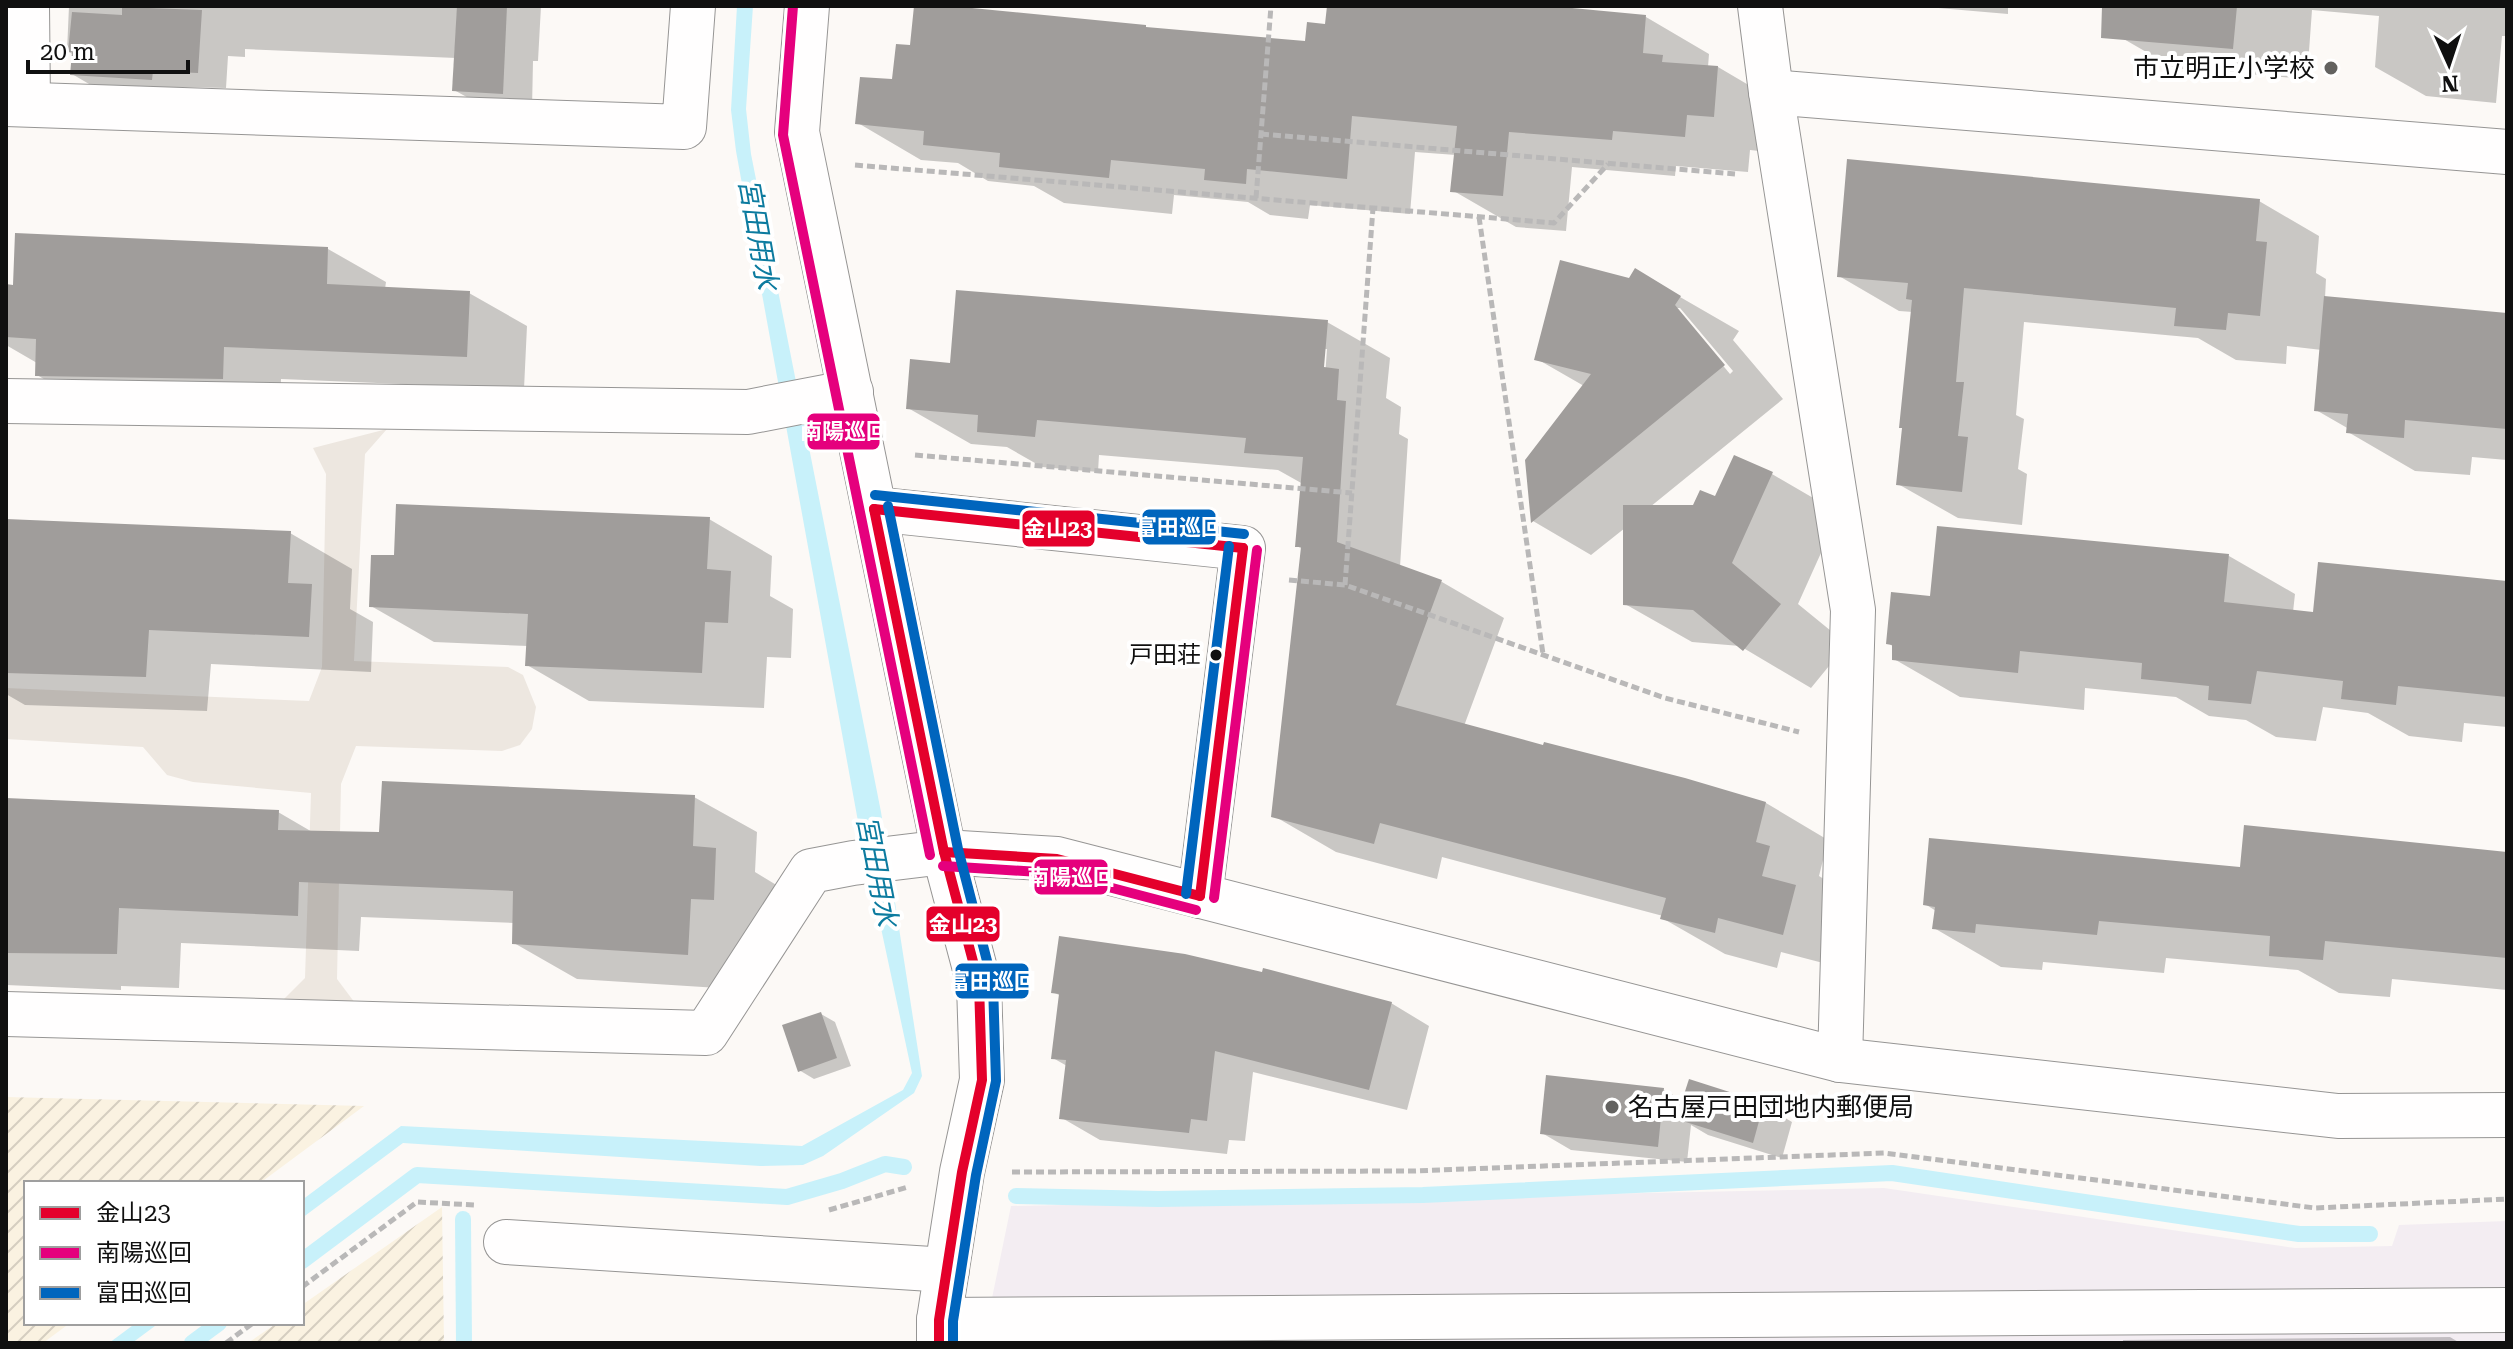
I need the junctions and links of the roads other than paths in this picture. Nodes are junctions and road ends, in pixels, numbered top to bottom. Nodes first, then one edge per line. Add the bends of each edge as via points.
1 (27, 6) edge
2 (693, 6) edge
3 (807, 6) edge
4 (1760, 6) edge
5 (1771, 92) junction
6 (17, 104) edge
7 (2507, 152) edge
8 (811, 400) junction
9 (6, 401) edge
10 (874, 509) junction
11 (924, 854) junction
12 (1200, 896) junction
13 (6, 1014) edge
14 (1840, 1060) junction
15 (2507, 1115) edge
16 (506, 1242) dead end
17 (947, 1270) junction
18 (2507, 1310) edge
19 (1950, 1328) edge
20 (939, 1332) edge

1 - 6 street
2 - 6 street via 684,127
3 - 8 street via 797,132
4 - 5 street
5 - 7 street
5 - 14 street via 1853,610
8 - 9 street via 748,412
8 - 10 street
10 - 11 street
10 - 12 street via 1243,548
11 - 12 street via 1057,859
11 - 13 street via 811,871 706,1033
11 - 17 street via 979,984 982,1080
12 - 14 street
14 - 15 street via 2338,1116
16 - 17 street
17 - 20 street
18 - 19 street
19 - 20 street

